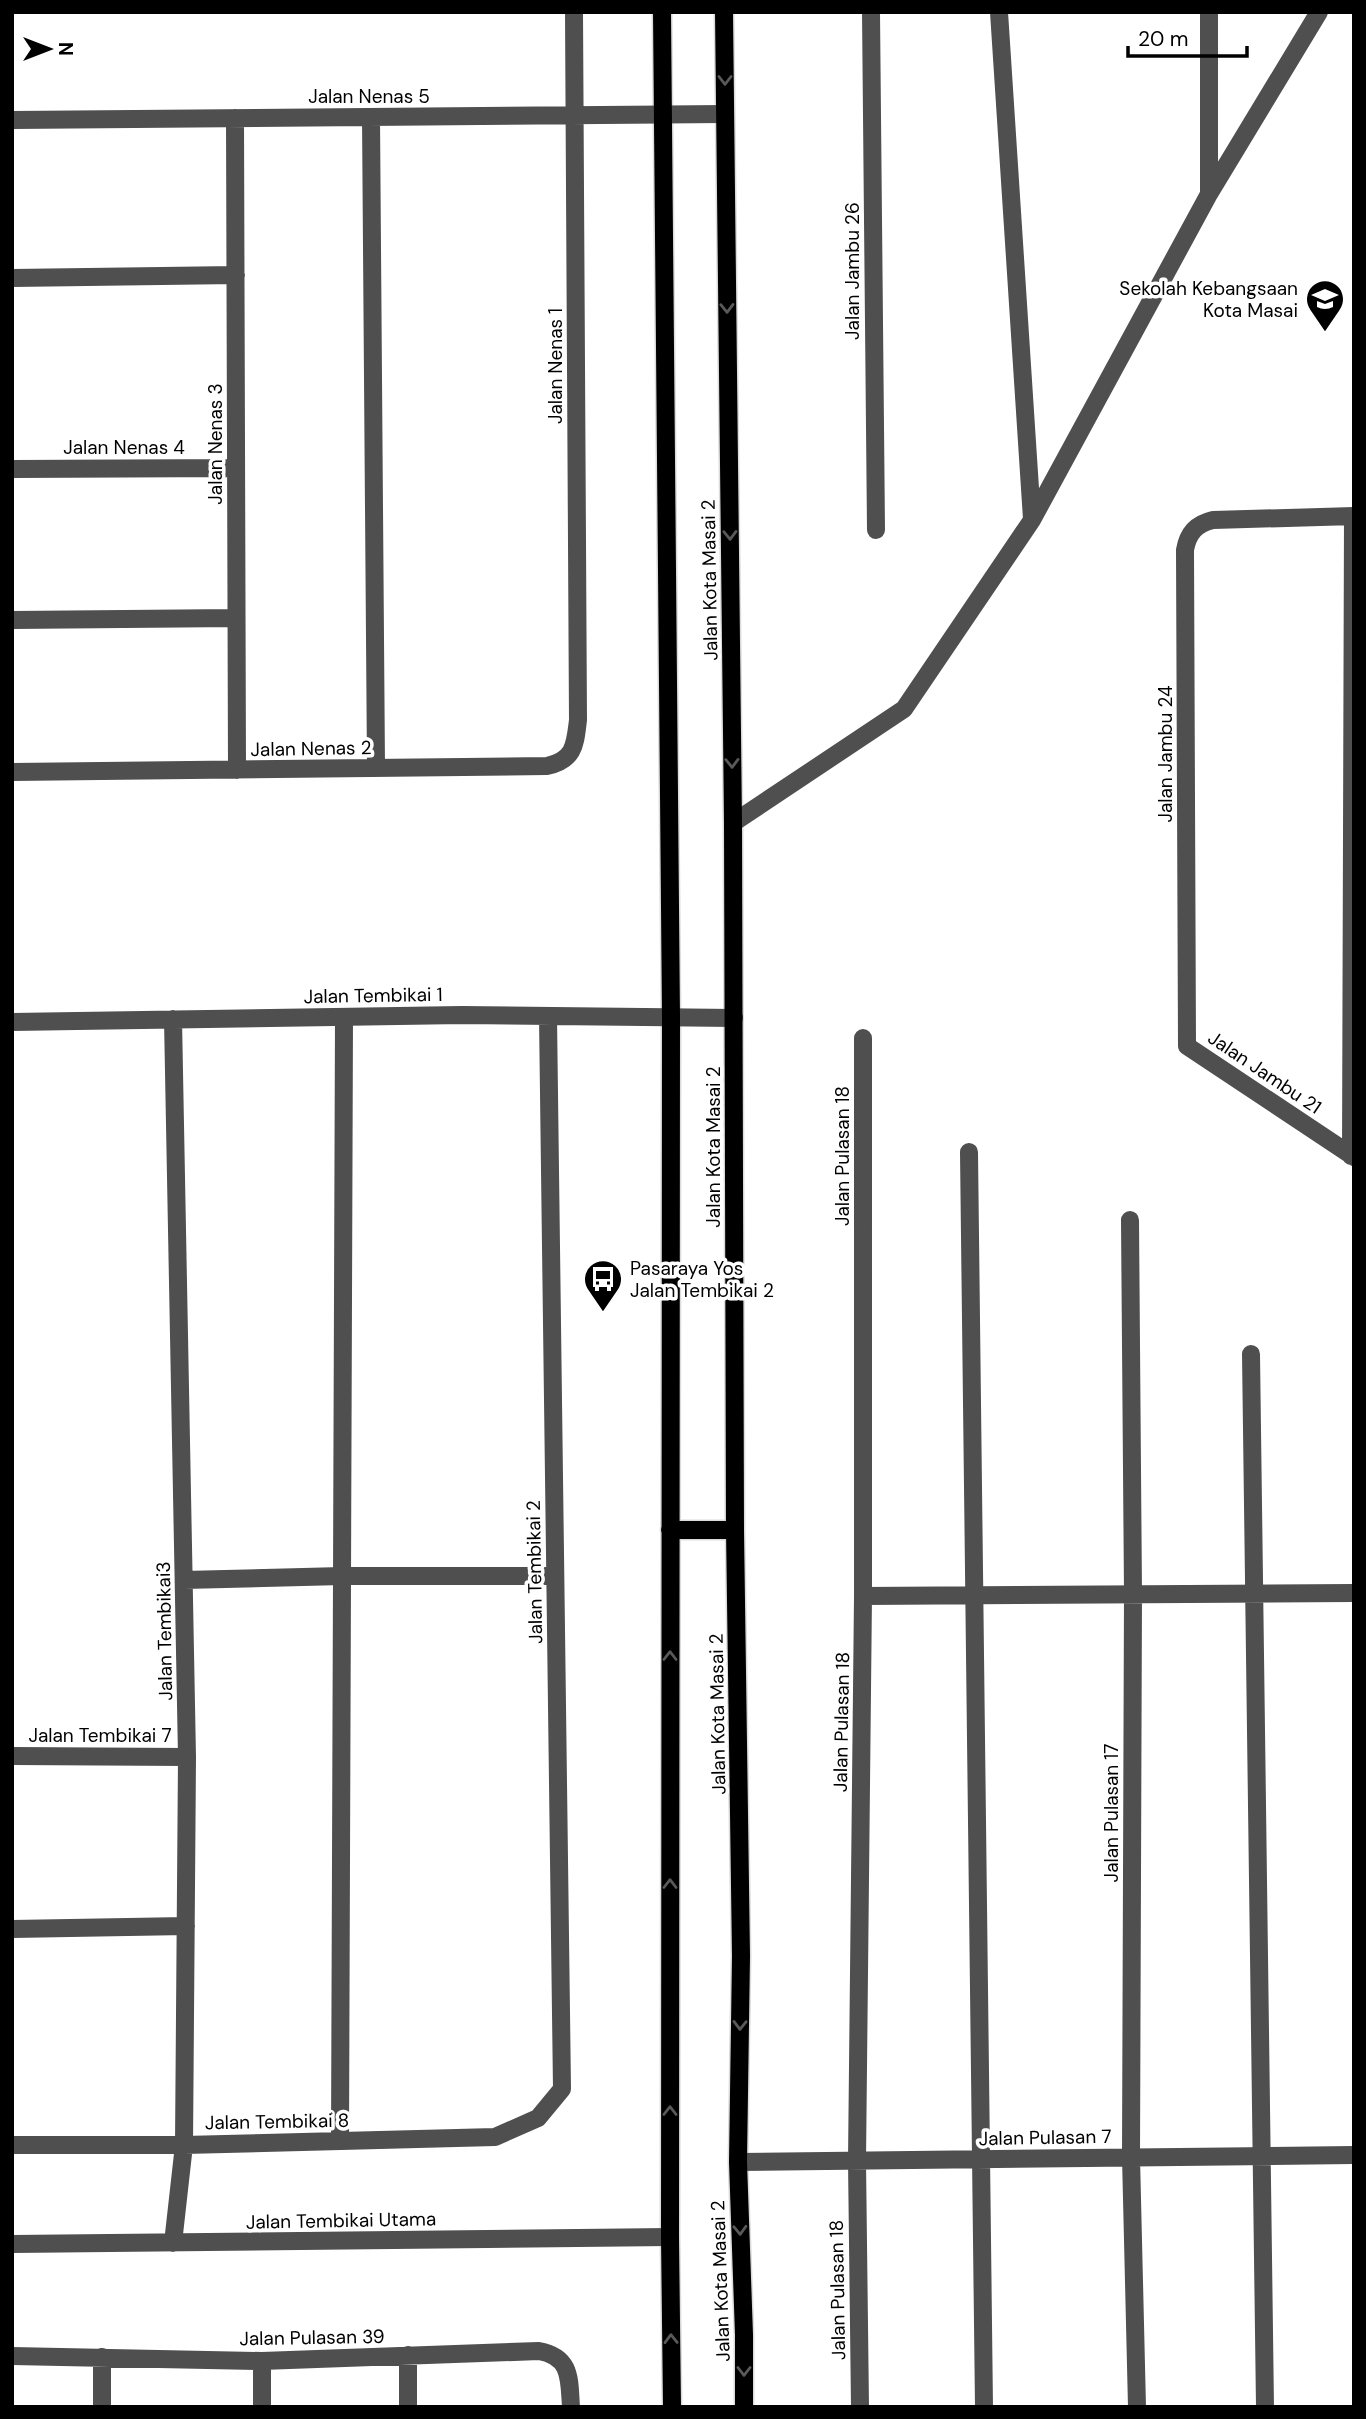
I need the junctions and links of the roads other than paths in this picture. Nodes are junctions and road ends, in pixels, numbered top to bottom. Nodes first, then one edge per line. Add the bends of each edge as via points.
1 (574, 12) edge
2 (662, 12) edge
3 (724, 12) edge
4 (871, 12) edge
5 (999, 12) edge
6 (1209, 12) edge
7 (1319, 12) edge
8 (725, 114) junction
9 (575, 115) junction
10 (662, 115) junction
11 (371, 117) junction
12 (235, 118) junction
13 (12, 120) edge
14 (1209, 194) junction
15 (236, 275) junction
16 (12, 278) edge
17 (12, 468) edge
18 (236, 468) junction
19 (1353, 516) edge
20 (1032, 520) junction
21 (876, 530) dead end
22 (236, 618) junction
23 (12, 620) edge
24 (578, 720) joint
25 (376, 768) junction
26 (237, 770) junction
27 (12, 772) edge
28 (733, 823) junction
29 (344, 1017) junction
30 (548, 1017) junction
31 (671, 1018) junction
32 (734, 1018) junction
33 (173, 1019) junction
34 (12, 1022) edge
35 (863, 1038) dead end
36 (1187, 1046) joint
37 (969, 1152) dead end
38 (1353, 1156) edge
39 (1129, 1220) dead end
40 (1251, 1354) dead end
41 (670, 1530) junction
42 (735, 1530) junction
43 (342, 1576) junction
44 (555, 1576) junction
45 (184, 1580) junction
46 (1354, 1593) edge
47 (1133, 1594) junction
48 (1254, 1594) junction
49 (974, 1595) junction
50 (863, 1596) junction
51 (12, 1756) edge
52 (187, 1757) junction
53 (186, 1926) junction
54 (12, 1930) edge
55 (538, 2118) joint
56 (340, 2141) junction
57 (12, 2145) edge
58 (184, 2145) junction
59 (1354, 2155) edge
60 (1262, 2156) junction
61 (1132, 2157) junction
62 (981, 2159) junction
63 (857, 2161) junction
64 (738, 2162) junction
65 (670, 2237) junction
66 (173, 2243) junction
67 (12, 2244) edge
68 (12, 2356) edge
69 (408, 2356) junction
70 (102, 2357) junction
71 (262, 2361) junction
72 (102, 2407) edge
73 (262, 2407) edge
74 (408, 2407) edge
75 (571, 2407) edge
76 (672, 2407) edge
77 (744, 2407) edge
78 (860, 2407) edge
79 (984, 2407) edge
80 (1137, 2407) edge
81 (1265, 2407) edge

1 - 9 street, Jalan Nenas 1
2 - 10 main road
3 -> 8 main road, Jalan Kota Masai 2
4 - 21 street, Jalan Jambu 26
5 - 20 street
6 - 14 street
7 - 14 street
8 - 10 street, Jalan Nenas 5
8 -> 28 main road, Jalan Kota Masai 2
9 - 10 street, Jalan Nenas 5
9 - 11 street, Jalan Nenas 5
9 - 24 street, Jalan Nenas 1
10 - 31 main road
11 - 12 street, Jalan Nenas 5
11 - 25 street
12 - 13 street, Jalan Nenas 5
12 - 15 street, Jalan Nenas 3
14 - 20 street
15 - 16 street
15 - 18 street, Jalan Nenas 3
17 - 18 street, Jalan Nenas 4
18 - 22 street, Jalan Nenas 3
19 - 36 street, Jalan Jambu 24 via 1202,523 1187,539
19 - 38 street
20 - 28 street via 904,709
22 - 23 street
22 - 26 street, Jalan Nenas 3
24 - 25 street, Jalan Nenas 2 via 574,747 558,764
25 - 26 street, Jalan Nenas 2
26 - 27 street, Jalan Nenas 2
28 - 32 main road, Jalan Kota Masai 2
29 - 30 street, Jalan Tembikai 1
29 - 33 street, Jalan Tembikai 1
29 - 43 street
30 - 31 street, Jalan Tembikai 1
30 - 44 street, Jalan Tembikai 2
31 - 32 street, Jalan Tembikai 1
31 - 41 main road
32 - 42 main road, Jalan Kota Masai 2
33 - 34 street, Jalan Tembikai 1
33 - 45 street, Jalan Tembikai3
35 - 50 street, Jalan Pulasan 18
36 - 38 street, Jalan Jambu 21
37 - 49 street
39 - 47 street, Jalan Pulasan 17
40 - 48 street
41 - 42 main road
65 -> 41 main road
42 -> 64 main road, Jalan Kota Masai 2 via 741,1956
43 - 44 street
43 - 45 street
43 - 56 street
44 - 55 street, Jalan Tembikai 2 via 562,2090
45 - 52 street, Jalan Tembikai3
46 - 48 street
47 - 48 street
47 - 49 street
47 - 61 street, Jalan Pulasan 17
48 - 60 street
49 - 50 street
49 - 62 street
50 - 63 street, Jalan Pulasan 18
51 - 52 street, Jalan Tembikai 7
52 - 53 street, Jalan Tembikai3
53 - 54 street
53 - 58 street, Jalan Tembikai3
55 - 56 street, Jalan Tembikai 8 via 495,2137
56 - 58 street, Jalan Tembikai 8
57 - 58 street, Jalan Tembikai 8
58 - 66 street, Jalan Tembikai3
59 - 60 street, Jalan Pulasan 7
60 - 61 street, Jalan Pulasan 7
60 - 81 street
61 - 62 street, Jalan Pulasan 7
61 - 80 street, Jalan Pulasan 17
62 - 63 street, Jalan Pulasan 7
62 - 79 street
63 - 64 street, Jalan Pulasan 7
63 - 78 street, Jalan Pulasan 18
64 -> 77 main road, Jalan Kota Masai 2
65 - 66 street, Jalan Tembikai Utama
76 -> 65 main road
66 - 67 street, Jalan Tembikai Utama
68 - 70 street, Jalan Pulasan 39
69 - 71 street, Jalan Pulasan 39
69 - 74 street
69 - 75 street, Jalan Pulasan 39 via 550,2353 566,2367
70 - 71 street, Jalan Pulasan 39
70 - 72 street
71 - 73 street

